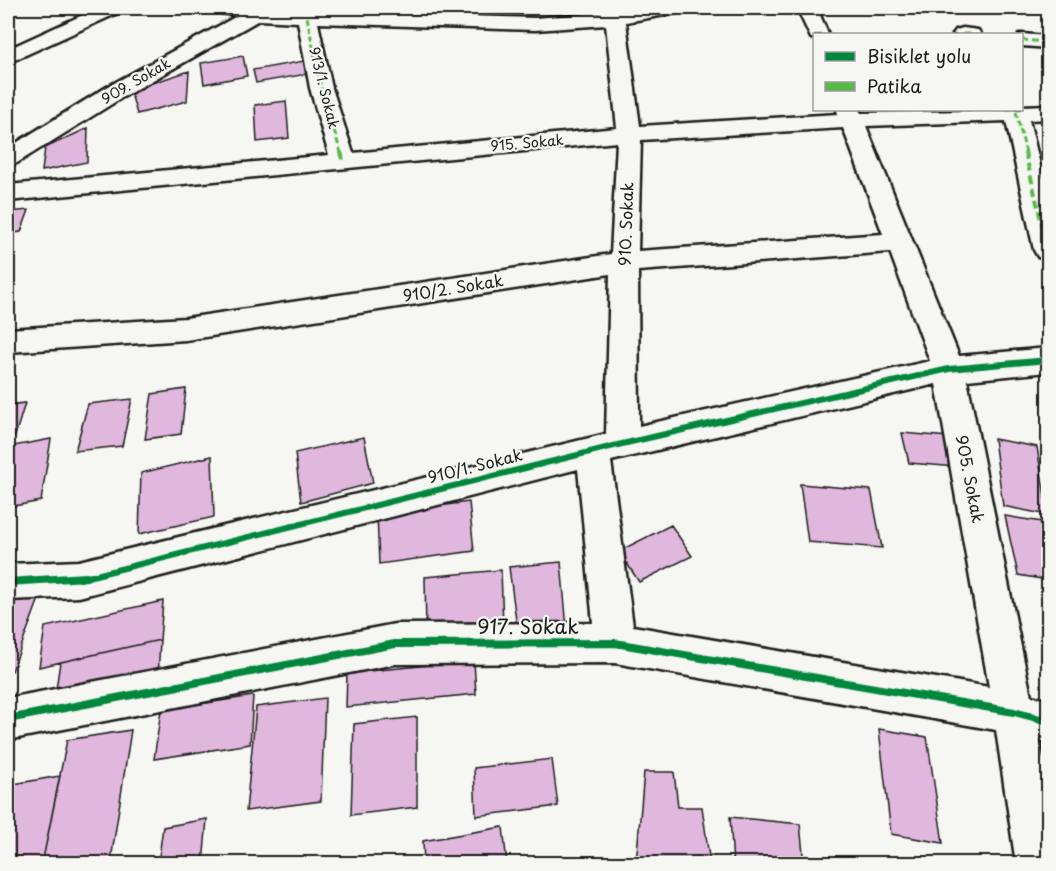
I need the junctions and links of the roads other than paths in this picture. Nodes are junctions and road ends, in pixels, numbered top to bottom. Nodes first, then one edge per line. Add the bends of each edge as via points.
1 (113, 8) edge
2 (225, 8) edge
3 (675, 8) edge
4 (807, 8) edge
5 (262, 11) edge
6 (611, 13) edge
7 (307, 16) junction
8 (818, 33) edge
9 (1023, 40) edge
10 (1048, 42) edge
11 (8, 57) edge
12 (1016, 112) junction
13 (1048, 112) edge
14 (850, 115) edge
15 (629, 134) junction
16 (8, 158) edge
17 (343, 160) junction
18 (8, 193) edge
19 (900, 242) junction
20 (1048, 250) edge
21 (624, 262) junction
22 (8, 341) edge
23 (1048, 360) edge
24 (949, 369) junction
25 (608, 447) junction
26 (8, 582) edge
27 (615, 644) junction
28 (1031, 717) edge
29 (8, 719) edge
30 (1039, 864) edge

1 - 11 street
2 - 5 street
3 - 6 street
4 - 8 street
5 - 7 street
5 - 16 street, 909. Sokak via 115,92
6 - 7 street via 535,24
6 - 15 street, 910. Sokak
7 - 17 street, 913/1. Sokak via 321,88
9 - 10 street
12 - 13 street, 915. Sokak
12 - 14 street, 915. Sokak
12 - 20 street
14 - 15 street, 915. Sokak
14 - 19 street, 905. Sokak
15 - 17 street, 915. Sokak
15 - 21 street, 910. Sokak
17 - 18 street, 915. Sokak
19 - 21 street, 910/2. Sokak
19 - 24 street, 905. Sokak
21 - 22 street, 910/2. Sokak via 186,329
21 - 25 street, 910. Sokak
23 - 24 street, 910/1. Sokak
24 - 25 street, 910/1. Sokak
24 - 28 street, 905. Sokak
25 - 26 street, 910/1. Sokak via 79,579
25 - 27 street, 910. Sokak
27 - 28 street, 917. Sokak
27 - 29 street, 917. Sokak via 395,644
28 - 30 street, 905. Sokak

